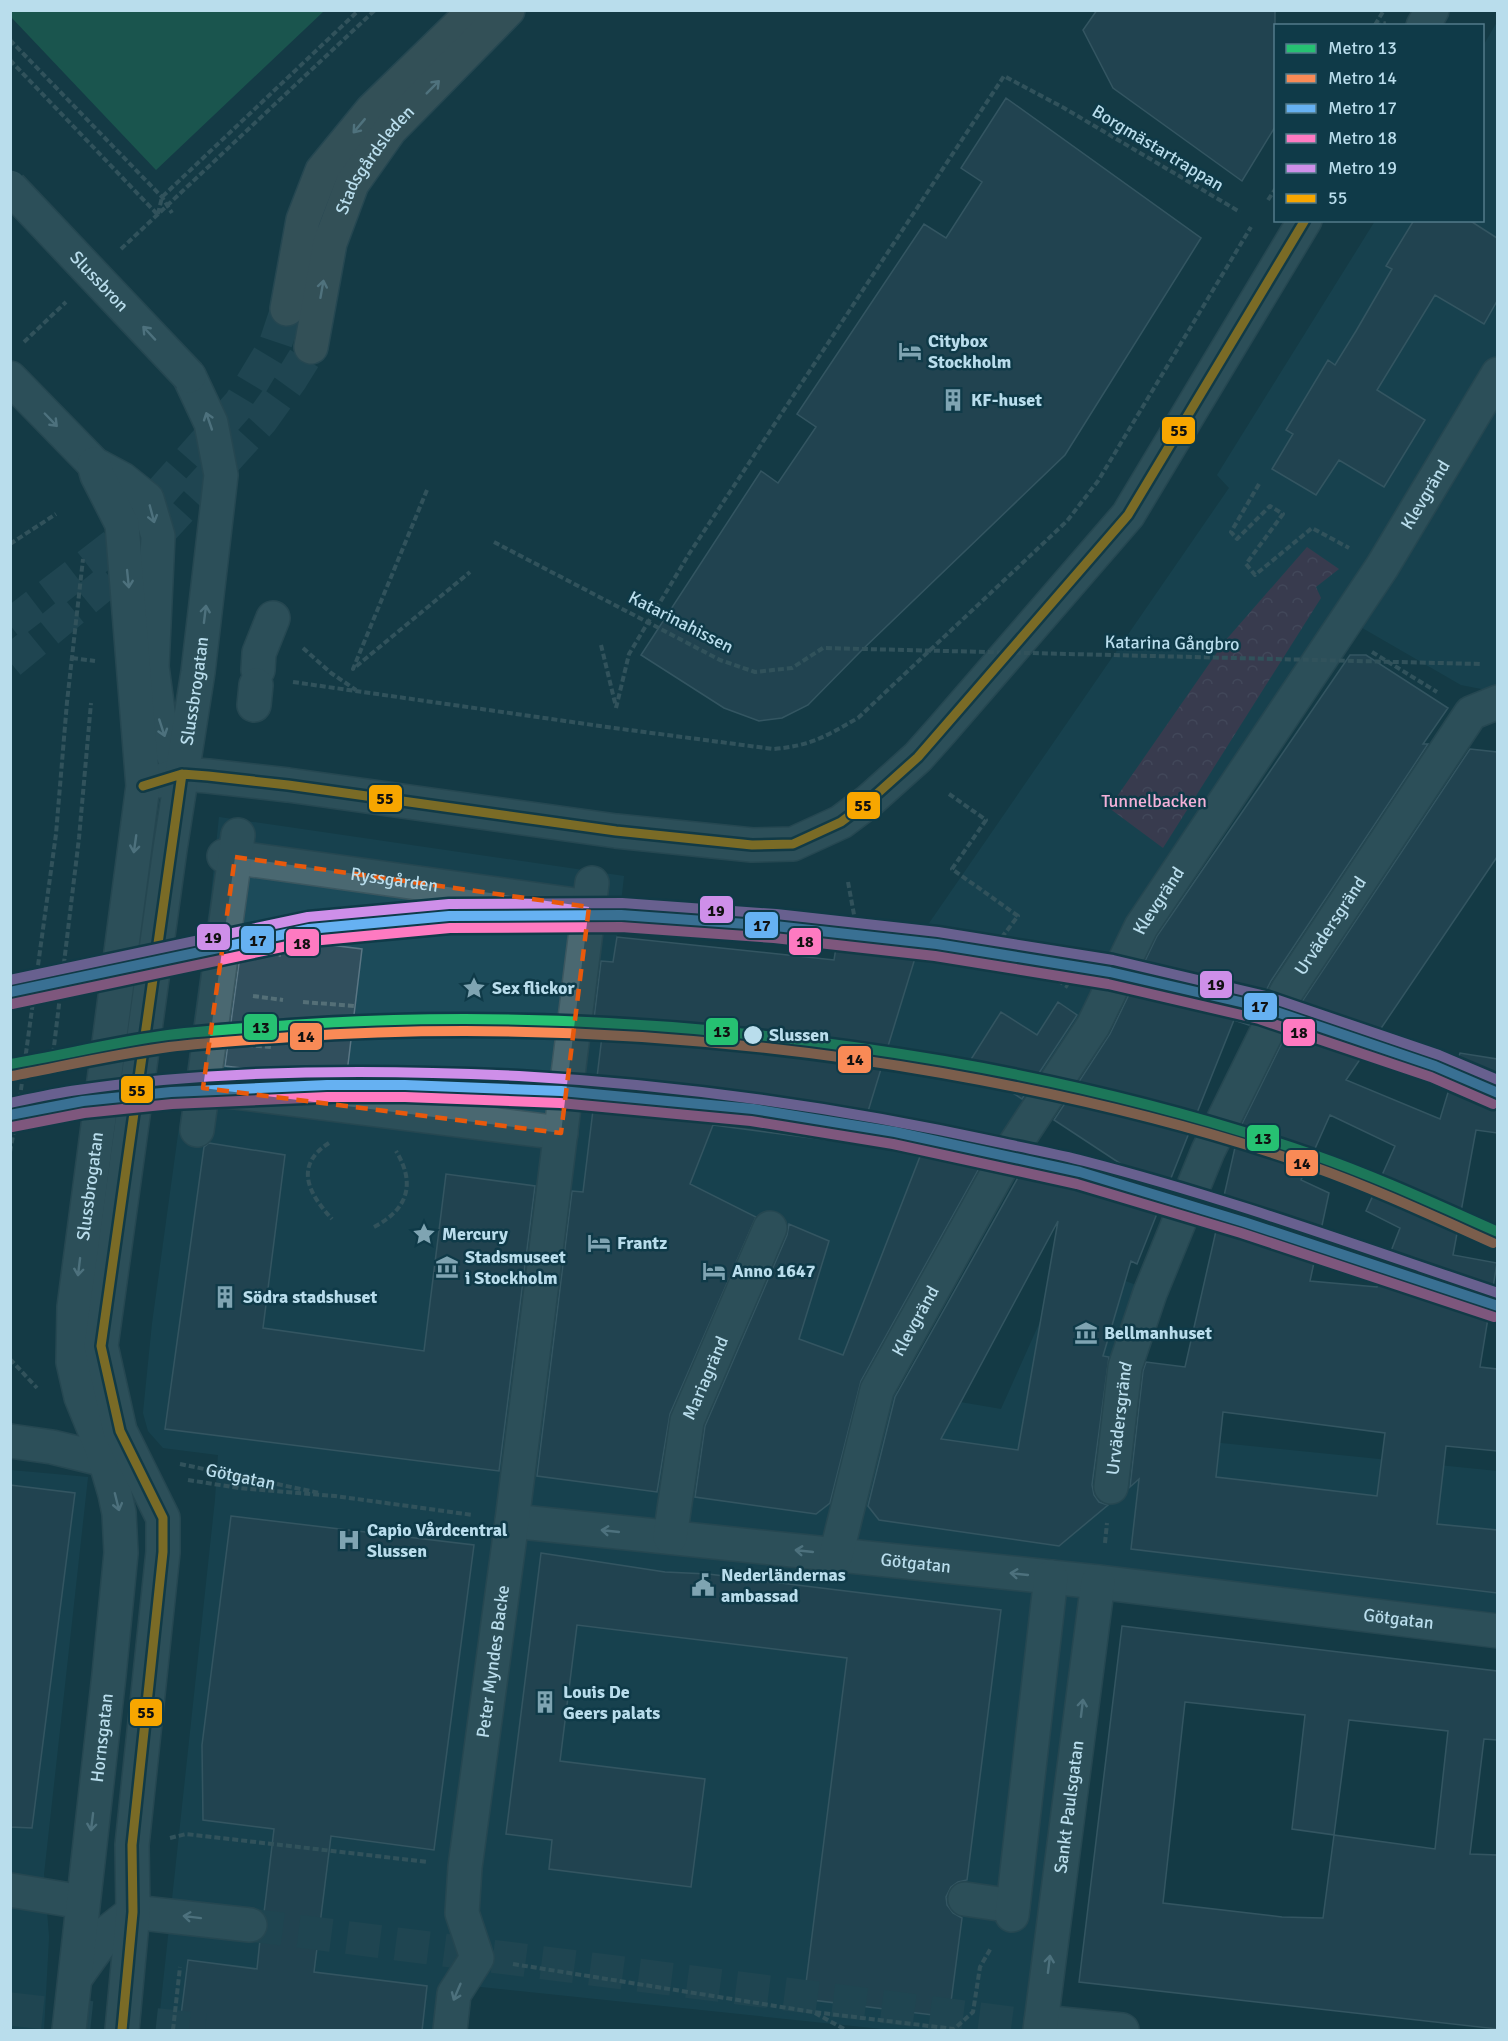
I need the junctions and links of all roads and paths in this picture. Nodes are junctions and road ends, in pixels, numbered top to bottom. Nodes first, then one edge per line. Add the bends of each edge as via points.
1 (359, 10) edge
2 (375, 10) edge
3 (475, 10) edge
4 (508, 10) edge
5 (1384, 10) edge
6 (1432, 10) edge
7 (1376, 24) edge
8 (1424, 24) edge
9 (10, 40) edge
10 (10, 60) edge
11 (10, 187) edge
12 (1274, 190) edge
13 (162, 197) junction
14 (166, 205) junction
15 (1264, 207) dead end
16 (1240, 212) dead end
17 (172, 213) dead end
18 (158, 214) junction
19 (1304, 222) edge
20 (1252, 227) dead end
21 (287, 309) tunnel mouth
22 (311, 347) tunnel mouth
23 (1497, 374) edge
24 (189, 376) joint
25 (10, 378) edge
26 (94, 464) junction
27 (1259, 484) dead end
28 (427, 490) dead end
29 (56, 514) dead end
30 (494, 542) dead end
31 (10, 544) edge
32 (83, 563) dead end
33 (1382, 567) junction
34 (470, 572) dead end
35 (273, 618) dead end
36 (602, 645) dead end
37 (863, 649) joint
38 (1368, 649) dead end
39 (1480, 664) dead end
40 (258, 674) joint
41 (1442, 695) dead end
42 (1497, 702) edge
43 (90, 703) dead end
44 (182, 774) junction
45 (143, 786) junction
46 (949, 794) dead end
47 (848, 882) dead end
48 (855, 920) dead end
49 (303, 1002) dead end
50 (355, 1006) dead end
51 (1101, 1009) junction
52 (52, 1063) dead end
53 (202, 1088) junction
54 (10, 1103) edge
55 (19, 1104) junction
56 (375, 1126) junction
57 (197, 1130) dead end
58 (561, 1133) junction
59 (331, 1141) dead end
60 (10, 1152) edge
61 (556, 1178) joint
62 (332, 1219) dead end
63 (374, 1227) dead end
64 (770, 1228) dead end
65 (10, 1442) edge
66 (103, 1453) junction
67 (176, 1463) dead end
68 (138, 1468) junction
69 (179, 1479) dead end
70 (1112, 1487) dead end
71 (335, 1496) junction
72 (512, 1521) junction
73 (670, 1537) junction
74 (836, 1555) junction
75 (1051, 1577) junction
76 (1098, 1582) junction
77 (1497, 1631) edge
78 (164, 1839) dead end
79 (465, 1867) junction
80 (10, 1890) edge
81 (965, 1899) dead end
82 (82, 1902) junction
83 (1012, 1911) junction
84 (133, 1912) junction
85 (250, 1925) tunnel mouth
86 (477, 1958) junction
87 (180, 1967) dead end
88 (74, 1980) junction
89 (813, 2012) junction
90 (1041, 2026) edge
91 (69, 2031) edge
92 (122, 2031) edge
93 (173, 2031) edge
94 (450, 2031) edge
95 (846, 2031) edge
96 (1122, 2031) edge

1 - 13 path
2 - 14 path
3 -> 21 main road, Stadsgårdsleden via 372,110 322,171 303,220
22 -> 4 main road, Stadsgårdsleden via 330,243 352,184 390,130
5 - 7 path
6 - 8 street
9 - 13 path
10 - 18 path
24 -> 11 street, Slussbron, bridge
12 - 15 path
13 - 14 path
13 - 18 path
14 - 17 path
14 - 18 path
16 - 36 path, Borgmästartrappan via 1004,76 689,554 629,654 616,708
19 - 44 street via 1128,515 918,757 841,822 793,844 752,845
20 - 40 path via 1098,481 1067,521 858,717 824,737 799,747 773,749
23 - 33 street, Klevgränd
44 -> 24 street, Slussbrogatan via 221,475 211,423
25 -> 26 street
26 -> 44 street via 147,499 158,536 152,667 160,726
26 -> 45 street, Slussbrogatan via 122,524
27 - 33 path via 1231,532 1237,539 1270,506 1283,514 1246,564 1255,575 1312,528
28 - 34 path via 352,669
29 - 31 path
30 - 37 path, Katarinahissen, bridge via 720,660 755,672 792,668 823,648
32 - 55 path via 56,834
33 - 51 street, Klevgränd via 1141,927
35 - 40 street
37 - 39 path, Katarina Gångbro, bridge
38 - 41 path
42 - 70 street, Urvädersgränd via 1471,713 1287,991 1213,1141 1150,1293 1125,1367
43 - 52 path
44 - 45 street
44 - 68 street, Slussbrogatan via 101,1346 120,1431
45 -> 66 street, Slussbrogatan via 74,1307 73,1362 81,1397
46 - 51 path via 986,820 952,869 1018,916 999,941
47 - 48 path
49 - 50 path
51 - 74 street, Klevgränd via 1006,1158 877,1390
53 - 56 street
53 - 57 street, Ryssgården
53 - 58 street, Ryssgården via 232,849 591,895
54 - 55 path
55 - 60 path
56 - 58 street
56 - 63 path via 406,1167 408,1186 402,1204 391,1218
58 - 61 street, Ryssgården
59 - 62 path via 310,1160 308,1183
61 - 72 street, Peter Myndes Backe
64 - 73 street, Mariagränd via 687,1421
65 - 66 street
66 - 68 street
66 -> 82 street, Hornsgatan via 119,1513 121,1553
67 - 71 path, Götgatan
68 - 84 street via 163,1518 163,1551 132,1845
69 - 71 path, Götgatan
71 - 72 path, Götgatan
73 -> 72 street, Götgatan
72 - 79 street, Peter Myndes Backe
74 -> 73 street, Götgatan
75 -> 74 street, Götgatan
75 - 76 street, Götgatan
75 - 83 street
76 - 77 street, Götgatan
90 -> 76 street, Sankt Paulsgatan
78 - 79 path via 186,1834
79 - 86 street, Peter Myndes Backe via 462,1912
80 - 82 street
81 - 83 street
82 - 88 street, Hornsgatan
83 - 89 path via 980,1967 973,2012 954,2029
85 -> 84 street
84 - 88 street via 109,1931
84 - 92 street
86 - 89 path
86 -> 94 street via 454,1994
87 - 93 path
88 - 91 street, Hornsgatan
89 - 95 path
90 - 96 street

